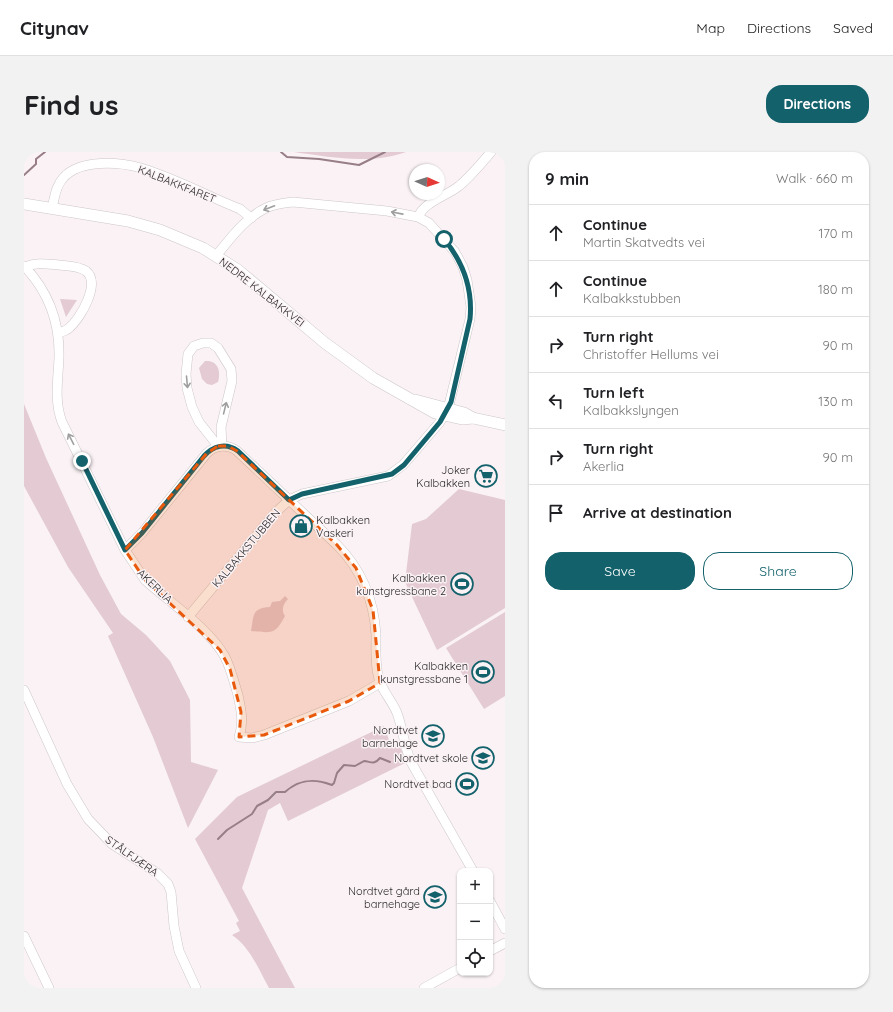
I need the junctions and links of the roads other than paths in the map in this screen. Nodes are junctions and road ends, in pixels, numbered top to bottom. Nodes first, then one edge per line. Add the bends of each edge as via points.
1 (491, 152) edge
2 (24, 204) edge
3 (52, 208) junction
4 (418, 217) junction
5 (250, 218) junction
6 (216, 256) junction
7 (25, 267) edge
8 (58, 333) junction
9 (446, 412) junction
10 (505, 425) edge
11 (220, 446) junction
12 (289, 500) junction
13 (125, 550) junction
14 (188, 617) junction
15 (380, 683) junction
16 (24, 690) edge
17 (471, 868) edge
18 (492, 904) edge
19 (505, 929) edge
20 (24, 936) edge
21 (505, 943) edge
22 (493, 949) edge
23 (457, 970) edge
24 (49, 988) edge
25 (196, 988) edge
26 (424, 988) edge

1 - 4 street via 466,180 449,193 424,206
2 - 3 main road, NEDRE KALBAKKVEI
3 - 5 street, KALBAKKFARET via 56,190 70,171 108,164 140,168 240,209
3 - 6 main road, NEDRE KALBAKKVEI via 144,225
4 -> 5 street via 387,211 293,202 266,207
4 - 9 street via 435,229 455,252 463,267 470,294 470,319
5 - 6 street
6 - 9 main road, NEDRE KALBAKKVEI via 242,274 352,364 426,410
7 - 8 street, AKERLIA via 47,299
7 - 8 street, AKERLIA via 38,264 57,265 79,268 89,275 92,284 88,298 71,327
13 -> 8 street, AKERLIA via 60,415 57,401
9 - 10 main road, NEDRE KALBAKKVEI via 462,419 473,418
9 - 12 street, KALBAKKSTUBBEN via 408,460 392,474 302,494
11 -> 11 street via 232,369 218,348 212,343 203,343 194,346 188,354 187,388 199,422
11 - 12 street via 232,447 238,451
11 - 13 street via 210,449 142,533
12 - 14 street, KALBAKKSTUBBEN via 275,513
12 - 15 street via 346,554 365,585 374,618
13 - 14 street, AKERLIA via 145,580
14 - 15 street, AKERLIA via 214,642 228,665 241,712 239,737 252,738 264,735 349,701
15 - 17 street via 398,714 405,746 412,762
16 - 25 street, STÅLFJÆRA via 67,784 88,819 112,844 157,873 168,884 179,951
18 - 19 street
20 - 24 street
21 - 22 street
23 - 26 street

